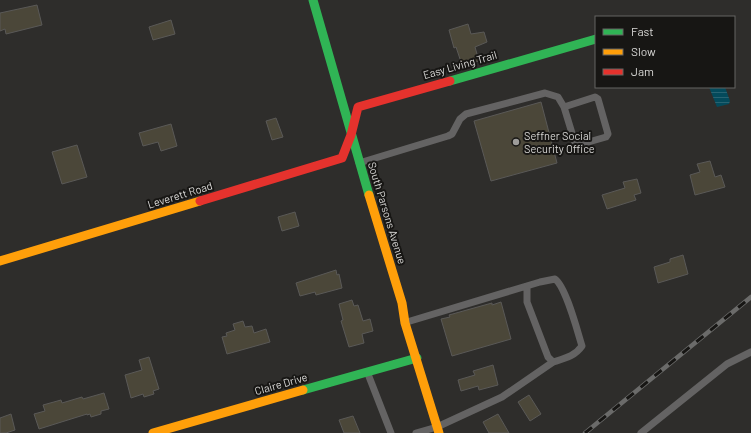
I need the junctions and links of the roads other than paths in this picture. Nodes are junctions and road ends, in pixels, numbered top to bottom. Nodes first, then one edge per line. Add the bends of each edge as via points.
1 (313, 0) edge
2 (595, 39) edge
3 (564, 106) junction
4 (351, 135) junction
5 (359, 163) junction
6 (0, 261) edge
7 (527, 286) junction
8 (405, 323) junction
9 (751, 352) edge
10 (417, 358) junction
11 (554, 362) junction
12 (367, 372) junction
13 (438, 430) edge
14 (153, 433) edge
15 (390, 433) edge
16 (416, 433) edge
17 (641, 433) edge

1 - 4 street, South Parsons Avenue
2 - 4 street, Easy Living Trail via 358,106
3 - 3 lane via 578,145 608,134 598,99 595,97
3 - 5 lane via 558,96 545,94 466,114 448,136
4 - 5 street, South Parsons Avenue
4 - 6 street, Leverett Road via 342,158
5 - 8 street, South Parsons Avenue via 402,303
7 - 8 lane
7 - 11 lane via 526,302 548,357
7 - 11 lane via 555,279 566,296 582,346 577,353
8 - 10 street, South Parsons Avenue
9 - 17 lane via 727,364
10 - 12 street, Claire Drive
10 - 13 street, South Parsons Avenue
11 - 13 lane via 502,397
12 - 14 street, Claire Drive
12 - 15 lane
13 - 16 lane

